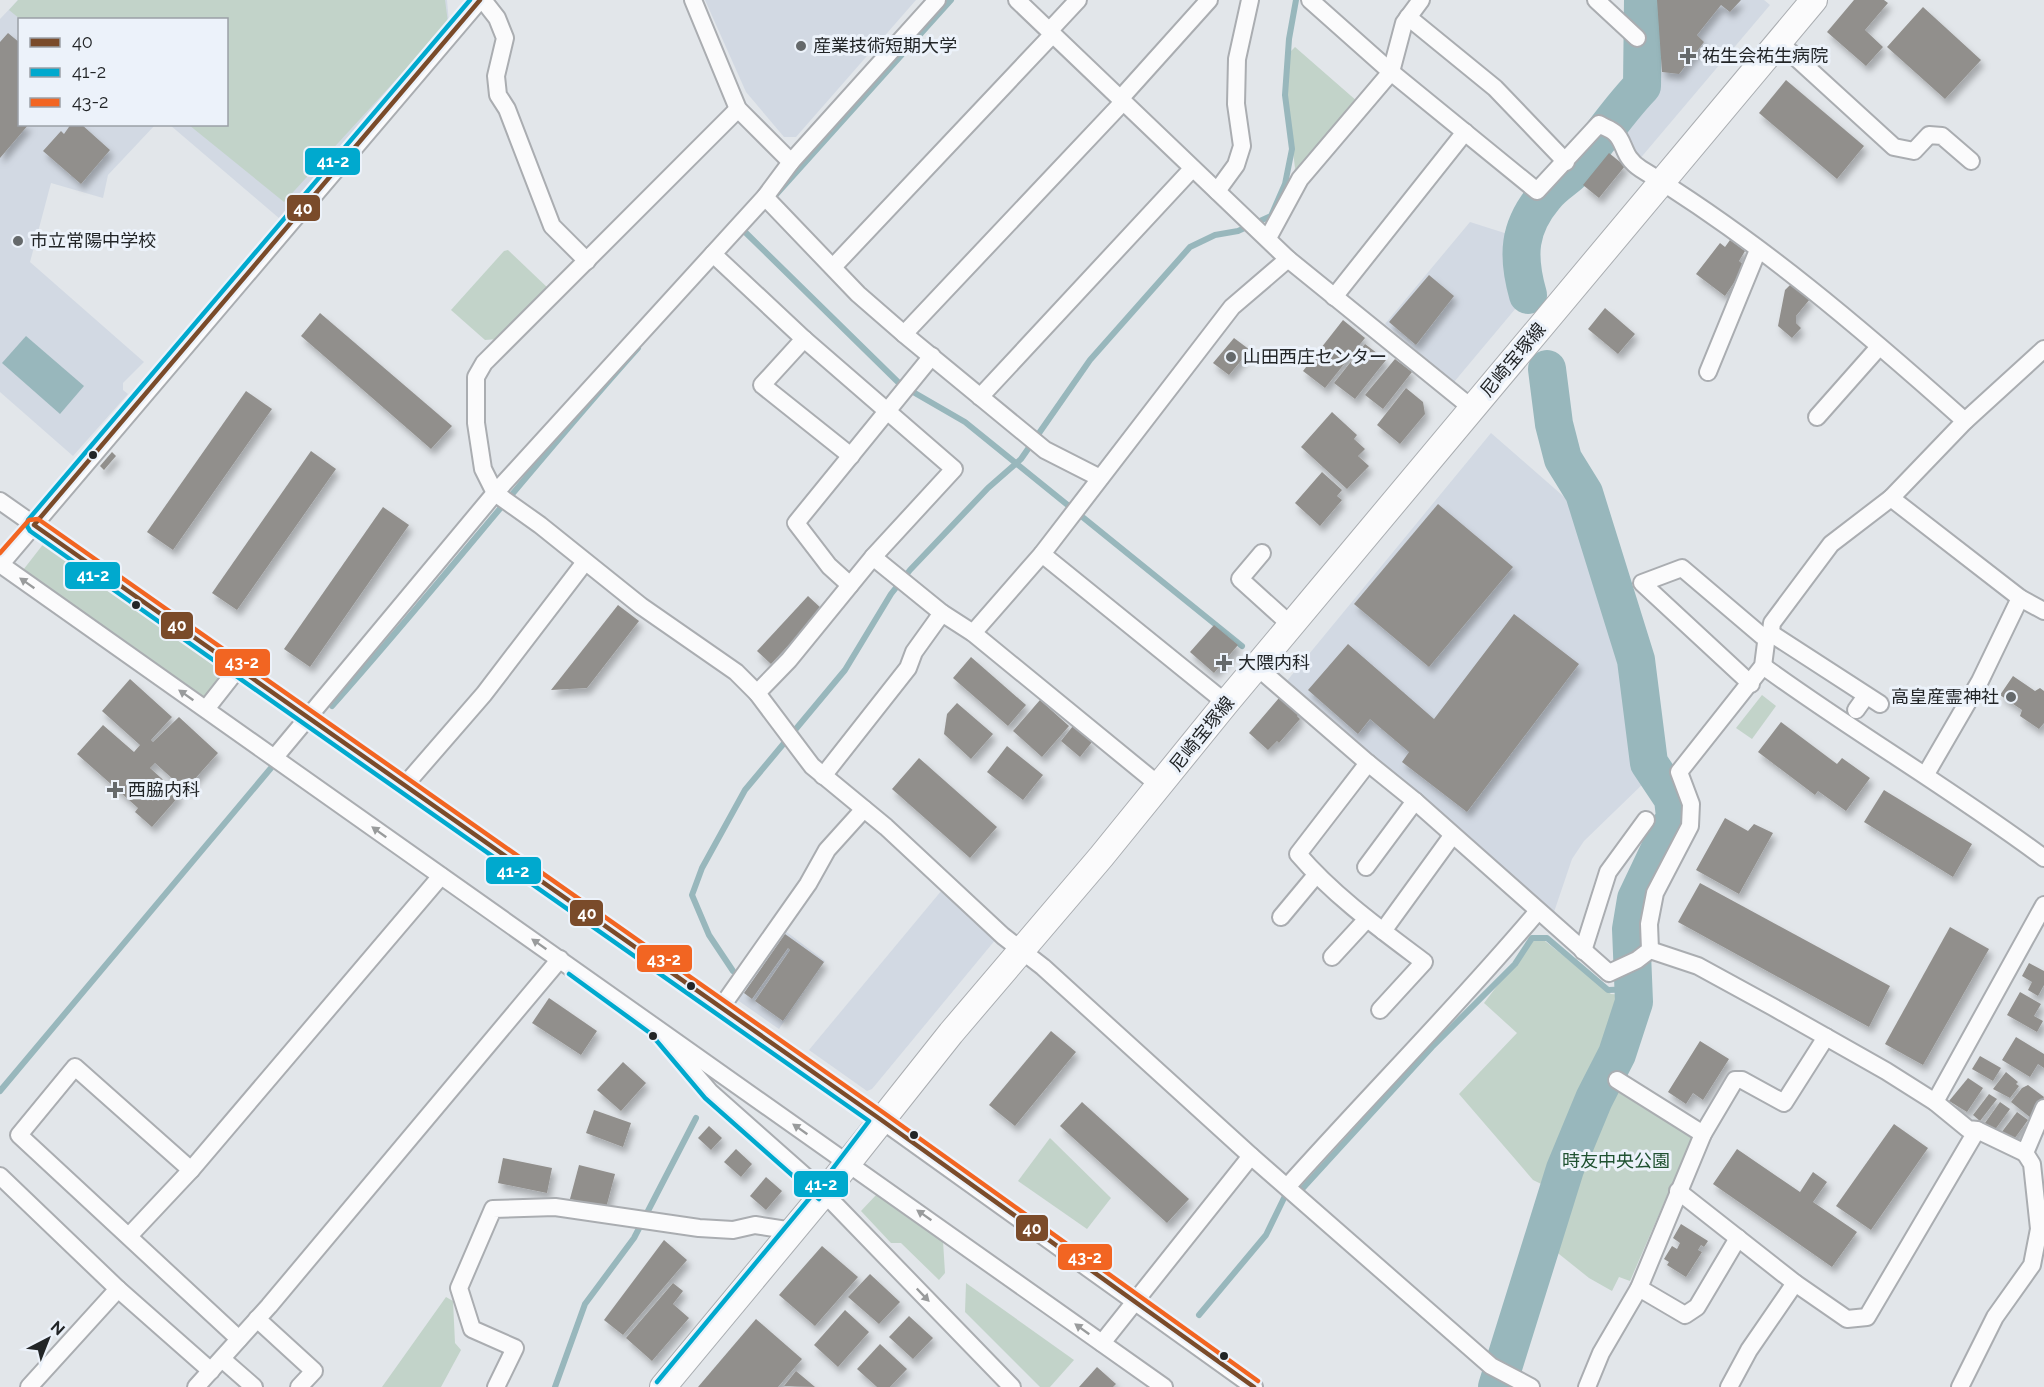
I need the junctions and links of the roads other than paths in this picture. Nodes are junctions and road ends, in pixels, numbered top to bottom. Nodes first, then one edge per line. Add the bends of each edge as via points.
1 (482, 0) edge
2 (693, 0) edge
3 (938, 0) edge
4 (1017, 0) edge
5 (1078, 0) edge
6 (1209, 0) edge
7 (1250, 0) edge
8 (1310, 0) edge
9 (1421, 0) edge
10 (1814, 0) edge
11 (1599, 1) edge
12 (1408, 17) junction
13 (1052, 32) junction
14 (1637, 38) dead end
15 (1779, 42) junction
16 (1392, 72) junction
17 (1122, 100) junction
18 (738, 109) junction
19 (1466, 132) junction
20 (1971, 161) dead end
21 (791, 162) junction
22 (1566, 162) junction
23 (1192, 169) junction
24 (1663, 181) junction
25 (1217, 191) junction
26 (765, 197) junction
27 (1258, 229) junction
28 (1758, 250) junction
29 (712, 254) junction
30 (1288, 259) junction
31 (587, 261) junction
32 (833, 267) junction
33 (1334, 297) junction
34 (904, 334) junction
35 (804, 339) junction
36 (1879, 347) junction
37 (2044, 349) edge
38 (932, 356) junction
39 (1708, 372) dead end
40 (980, 397) junction
41 (887, 409) junction
42 (1473, 409) junction
43 (1817, 417) dead end
44 (1965, 421) junction
45 (851, 456) junction
46 (1100, 478) junction
47 (495, 494) junction
48 (1891, 498) junction
49 (0, 501) edge
50 (34, 525) junction
51 (1262, 553) dead end
52 (1042, 554) junction
53 (873, 556) junction
54 (585, 562) junction
55 (0, 565) edge
56 (850, 585) junction
57 (2020, 598) junction
58 (2044, 611) edge
59 (942, 613) junction
60 (1292, 627) junction
61 (973, 633) junction
62 (1767, 635) junction
63 (1763, 666) junction
64 (239, 667) junction
65 (1257, 667) junction
66 (1751, 684) junction
67 (757, 693) junction
68 (1226, 703) junction
69 (1868, 703) dead end
70 (206, 710) junction
71 (308, 716) junction
72 (275, 758) junction
73 (1368, 764) junction
74 (1926, 774) junction
75 (823, 776) junction
76 (405, 785) junction
77 (1160, 786) junction
78 (1415, 801) junction
79 (864, 809) junction
80 (1646, 820) dead end
81 (1452, 836) junction
82 (2044, 858) edge
83 (1366, 867) dead end
84 (1316, 875) junction
85 (441, 876) junction
86 (2044, 905) edge
87 (1538, 911) junction
88 (1281, 917) dead end
89 (1367, 919) junction
90 (1383, 931) junction
91 (1023, 949) junction
92 (1650, 950) junction
93 (1583, 951) junction
94 (1332, 957) dead end
95 (560, 959) junction
96 (720, 1009) junction
97 (1380, 1010) dead end
98 (655, 1027) junction
99 (1826, 1037) junction
100 (1617, 1080) dead end
101 (1935, 1102) junction
102 (2044, 1108) edge
103 (880, 1119) junction
104 (1977, 1130) junction
105 (1703, 1134) junction
106 (2025, 1153) junction
107 (1251, 1156) junction
108 (848, 1162) junction
109 (191, 1170) junction
110 (2, 1183) edge
111 (1287, 1187) junction
112 (1678, 1191) junction
113 (824, 1192) junction
114 (793, 1231) junction
115 (2041, 1231) edge
116 (129, 1236) junction
117 (1738, 1238) junction
118 (1795, 1282) junction
119 (1639, 1288) junction
120 (118, 1289) junction
121 (1133, 1301) junction
122 (257, 1319) junction
123 (239, 1339) junction
124 (1102, 1343) junction
125 (216, 1365) junction
126 (29, 1387) edge
127 (196, 1387) edge
128 (254, 1387) edge
129 (299, 1387) edge
130 (496, 1387) edge
131 (663, 1387) edge
132 (1012, 1387) edge
133 (1164, 1387) edge
134 (1254, 1387) edge
135 (1531, 1387) edge
136 (1587, 1387) edge
137 (1729, 1387) edge
138 (1960, 1387) edge

1 - 31 street via 497,18 505,38 496,76 498,95 552,226
1 - 50 street
2 - 18 street
3 - 21 street
4 - 13 street
5 - 13 street
6 - 17 street
7 - 25 street via 1237,59 1236,104 1242,146 1236,165
8 - 16 street
9 - 12 street
10 - 15 main road, 尼崎宝塚線
11 - 14 street
12 - 16 street
12 - 22 street via 1495,88
13 - 17 street
13 - 32 street
15 - 20 street via 1894,147 1914,151 1929,135 1942,136
15 - 24 main road, 尼崎宝塚線
16 - 19 street
16 - 27 street
17 - 23 street
17 - 34 street
18 - 21 street
18 - 31 street
19 - 22 street via 1537,191
19 - 33 street
21 - 26 street
22 - 24 street via 1599,124 1616,133 1627,158
23 - 25 street
23 - 40 street
24 - 28 street
24 - 42 main road, 尼崎宝塚線
25 - 27 street
26 - 29 street
26 - 32 street
27 - 30 street
28 - 36 street
28 - 39 street
29 - 35 street
29 - 47 street
30 - 33 street
30 - 46 street via 1232,307
31 - 47 street via 484,363 476,377 476,423 483,469
32 - 34 street
33 - 42 street
34 - 38 street
35 - 41 street
35 - 45 street via 762,385
36 - 43 street
36 - 44 street
37 - 44 street
38 - 40 street
38 - 41 street
40 - 46 street via 1045,450
41 - 45 street
41 - 53 street via 954,469
42 - 60 main road, 尼崎宝塚線
44 - 48 street
45 - 56 street via 796,523 829,566
46 - 52 street
47 - 54 street
47 - 71 street
48 - 57 street
48 - 62 street via 1831,544
49 - 50 street
50 - 55 street
50 - 64 street
51 - 60 street via 1240,579
52 - 61 street
52 - 68 street
53 - 56 street
53 - 59 street
54 - 67 street via 736,672
54 - 76 street via 484,694
70 -> 55 street
56 - 67 street
57 - 58 street
57 - 74 street via 1980,681
59 - 61 street
59 - 75 street via 914,652 908,668
60 - 65 main road, 尼崎宝塚線
61 - 77 street
62 - 63 street
62 - 66 street via 1762,636 1680,567 1642,583
62 - 69 street via 1774,636
63 - 66 street
63 - 74 street via 1836,719
64 - 70 street
64 - 71 street
65 - 68 main road, 尼崎宝塚線
65 - 73 street
66 - 92 street via 1679,772 1691,804 1690,826 1655,893 1649,924
67 - 75 street
68 - 77 main road, 尼崎宝塚線
70 - 72 street
71 - 72 street
71 - 76 street
85 -> 72 street
73 - 78 street
73 - 84 street via 1298,854
74 - 82 street
75 - 79 street
76 - 96 street
77 - 91 main road, 尼崎宝塚線
78 - 81 street
78 - 83 street
79 - 91 street via 1003,936
79 - 96 street via 827,850 808,884
80 - 93 street via 1608,872
81 - 87 street
81 - 90 street
84 - 88 street
84 - 89 street
95 -> 85 street
85 - 109 street
86 - 101 street
87 - 93 street
87 - 111 street via 1477,984 1441,1018
89 - 90 street
89 - 94 street
90 - 97 street via 1424,962
91 - 103 main road, 尼崎宝塚線
91 - 107 street
92 - 93 street via 1609,973
92 - 99 street via 1698,966
95 - 98 street
95 - 122 street
96 - 103 street
108 -> 98 street
98 - 113 street via 710,1092
99 - 101 street
99 - 105 street via 1788,1099 1784,1102 1735,1080
100 - 105 street
101 - 104 street via 1968,1130
102 - 106 street
103 - 108 main road, 尼崎宝塚線
103 - 121 street
104 - 106 street
104 - 118 street via 1867,1317 1846,1319
105 - 112 street
106 - 115 street via 2032,1164
107 - 111 street
107 - 121 street
108 - 113 main road, 尼崎宝塚線
124 -> 108 street
109 - 116 street
109 - 116 street via 75,1067 19,1135
110 - 120 street
111 - 135 street via 1491,1366
112 - 117 street
112 - 119 street
113 - 114 main road, 尼崎宝塚線
113 -> 132 street
114 - 130 street via 755,1225 733,1230 643,1221 555,1207 493,1209 459,1288 472,1329 515,1348
114 - 131 main road, 尼崎宝塚線
115 - 138 street via 2032,1265 1995,1317
116 - 123 street
117 - 118 street
117 - 119 street via 1696,1306 1685,1315
118 - 137 street
119 - 136 street via 1601,1353
120 - 125 street
120 - 126 street
121 - 124 street
121 - 134 street
122 - 123 street
122 - 129 street via 314,1371
123 - 125 street
124 - 133 street
125 - 127 street
125 - 128 street

